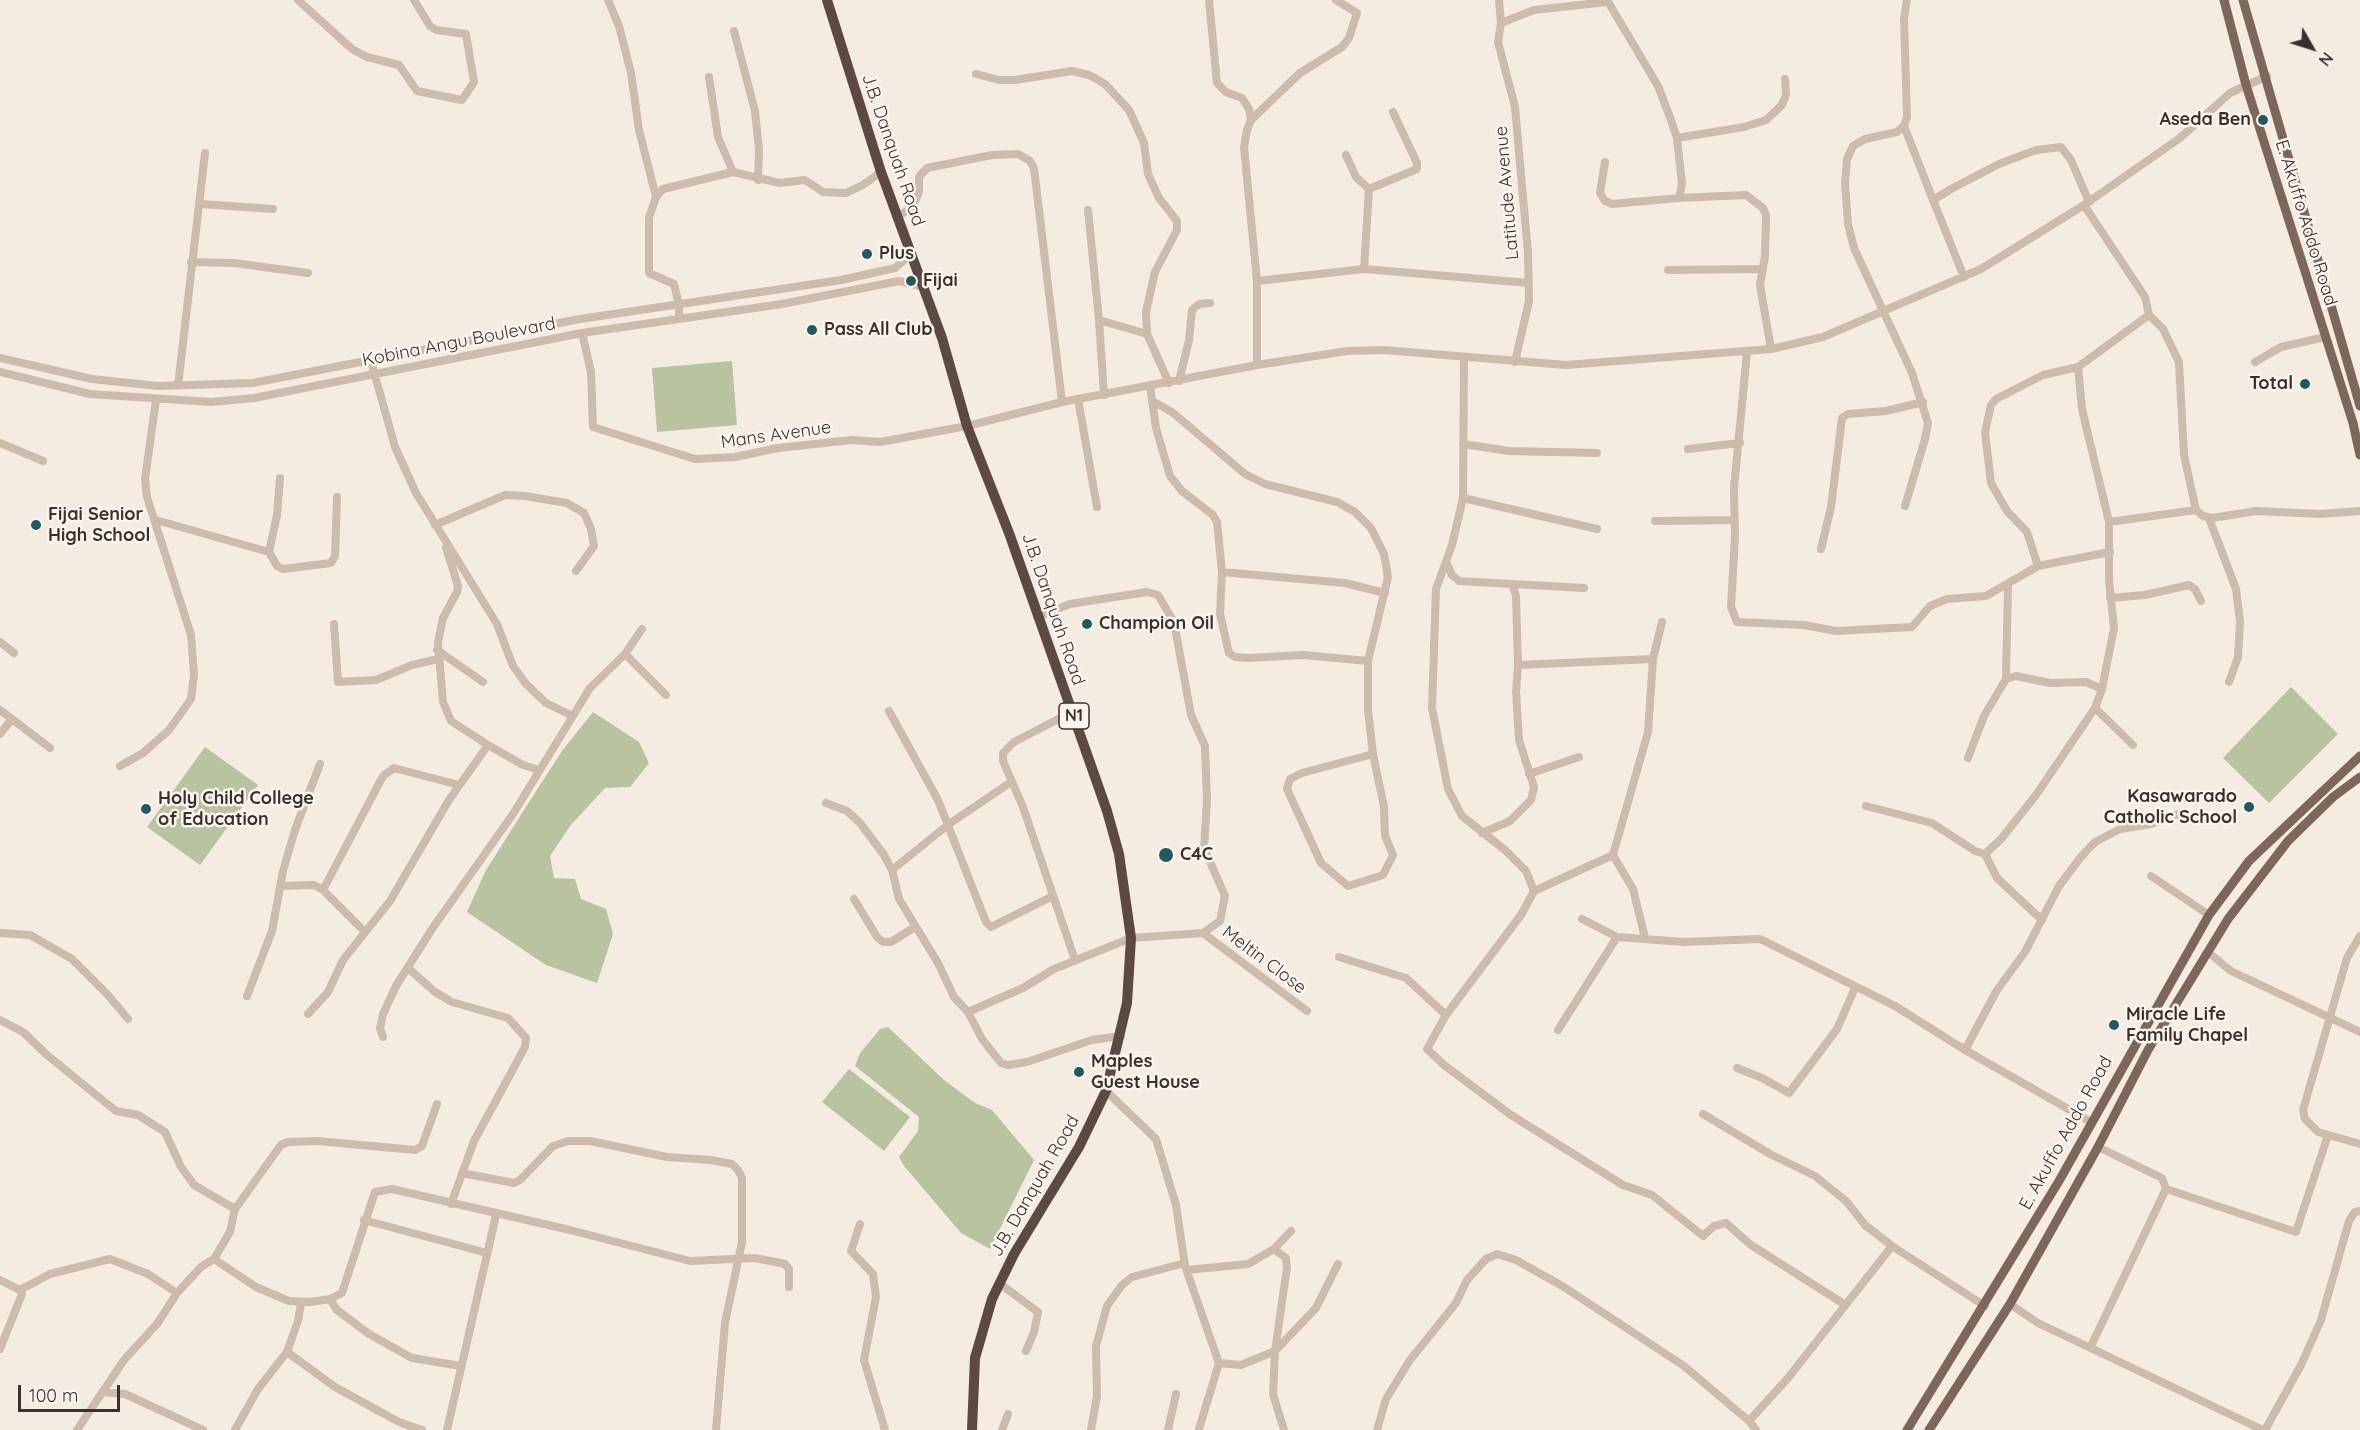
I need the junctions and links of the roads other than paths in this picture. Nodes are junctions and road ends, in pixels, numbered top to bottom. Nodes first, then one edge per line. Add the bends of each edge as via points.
1 (298, 0) edge
2 (414, 0) edge
3 (608, 0) edge
4 (827, 0) edge
5 (1209, 0) edge
6 (1336, 0) edge
7 (1499, 0) edge
8 (1907, 0) edge
9 (2224, 0) edge
10 (2243, 0) edge
11 (1607, 1) edge
12 (1501, 23) junction
13 (734, 31) dead end
14 (976, 74) dead end
15 (2267, 76) junction
16 (709, 77) dead end
17 (1785, 79) dead end
18 (2247, 85) junction
19 (1393, 112) dead end
20 (1251, 120) junction
21 (1904, 126) junction
22 (1677, 138) junction
23 (205, 153) dead end
24 (1346, 156) dead end
25 (1605, 162) dead end
26 (733, 172) junction
27 (880, 172) junction
28 (758, 180) junction
29 (1368, 189) junction
30 (656, 197) junction
31 (1679, 198) junction
32 (1933, 200) junction
33 (2086, 203) junction
34 (201, 204) junction
35 (273, 209) dead end
36 (1088, 210) dead end
37 (898, 216) junction
38 (912, 253) junction
39 (191, 262) junction
40 (895, 268) junction
41 (1364, 269) junction
42 (1761, 269) junction
43 (1668, 270) dead end
44 (308, 273) dead end
45 (1964, 277) junction
46 (898, 281) junction
47 (1257, 281) junction
48 (1529, 283) junction
49 (924, 287) junction
50 (1210, 303) dead end
51 (679, 305) junction
52 (1885, 312) junction
53 (2149, 315) junction
54 (679, 318) junction
55 (1100, 320) junction
56 (582, 333) junction
57 (1147, 334) junction
58 (2325, 337) junction
59 (1771, 349) junction
60 (1748, 352) junction
61 (1464, 357) junction
62 (0, 358) edge
63 (371, 360) junction
64 (1515, 362) junction
65 (2255, 362) dead end
66 (1257, 365) junction
67 (2078, 367) junction
68 (0, 374) edge
69 (375, 374) junction
70 (1179, 381) junction
71 (1169, 383) junction
72 (178, 386) junction
73 (1150, 386) junction
74 (1104, 395) junction
75 (1078, 399) junction
76 (156, 400) junction
77 (1062, 402) junction
78 (1152, 402) junction
79 (1923, 402) junction
80 (2360, 406) edge
81 (967, 426) junction
82 (0, 443) edge
83 (1740, 443) junction
84 (1463, 444) junction
85 (1688, 449) dead end
86 (1597, 453) dead end
87 (2360, 455) edge
88 (44, 461) dead end
89 (280, 478) dead end
90 (337, 497) dead end
91 (1463, 498) junction
92 (1905, 506) dead end
93 (1097, 507) dead end
94 (2196, 510) junction
95 (2360, 511) edge
96 (2209, 518) junction
97 (156, 520) junction
98 (1734, 520) junction
99 (1655, 521) dead end
100 (2109, 522) junction
101 (435, 525) junction
102 (1596, 529) dead end
103 (445, 540) junction
104 (1821, 549) dead end
105 (269, 552) junction
106 (2110, 552) junction
107 (1447, 564) junction
108 (2038, 566) junction
109 (576, 571) dead end
110 (1222, 572) junction
111 (1512, 584) junction
112 (2008, 585) junction
113 (1584, 588) dead end
114 (1385, 593) junction
115 (2110, 598) junction
116 (2201, 601) dead end
117 (1037, 617) junction
118 (1662, 622) dead end
119 (334, 624) dead end
120 (642, 629) dead end
121 (0, 642) edge
122 (14, 653) dead end
123 (625, 654) junction
124 (438, 655) junction
125 (1653, 659) junction
126 (1368, 661) junction
127 (1518, 665) junction
128 (2006, 679) junction
129 (483, 682) dead end
130 (2229, 682) dead end
131 (2102, 689) junction
132 (666, 695) dead end
133 (2095, 708) junction
134 (0, 710) edge
135 (889, 711) dead end
136 (1072, 712) junction
137 (573, 716) junction
138 (12, 719) junction
139 (0, 734) edge
140 (488, 745) junction
141 (2133, 745) dead end
142 (50, 748) dead end
143 (1373, 754) junction
144 (2360, 756) edge
145 (1578, 757) dead end
146 (1968, 758) dead end
147 (320, 764) dead end
148 (120, 766) dead end
149 (539, 770) junction
150 (1529, 774) junction
151 (2360, 777) edge
152 (1011, 782) junction
153 (459, 785) junction
154 (826, 803) dead end
155 (1866, 806) dead end
156 (2181, 813) dead end
157 (949, 824) junction
158 (1482, 833) junction
159 (1985, 854) junction
160 (1613, 855) junction
161 (892, 870) junction
162 (2151, 876) dead end
163 (282, 886) junction
164 (323, 890) junction
165 (1534, 891) junction
166 (1053, 896) junction
167 (854, 899) dead end
168 (2209, 915) junction
169 (1582, 919) dead end
170 (2042, 920) junction
171 (915, 927) junction
172 (364, 931) junction
173 (0, 933) edge
174 (1203, 933) junction
175 (2360, 936) edge
176 (1617, 937) junction
177 (1131, 938) junction
178 (1645, 938) junction
179 (2208, 952) junction
180 (1340, 957) dead end
181 (1075, 960) junction
182 (408, 968) junction
183 (1855, 988) junction
184 (247, 996) dead end
185 (1307, 1011) dead end
186 (968, 1012) junction
187 (308, 1014) dead end
188 (1446, 1015) junction
189 (2331, 1019) junction
190 (0, 1020) edge
191 (128, 1020) dead end
192 (1558, 1030) dead end
193 (2360, 1032) edge
194 (1121, 1036) junction
195 (383, 1037) dead end
196 (1965, 1050) junction
197 (1737, 1068) dead end
198 (1106, 1091) junction
199 (437, 1104) dead end
200 (1703, 1114) dead end
201 (2091, 1122) junction
202 (2328, 1135) junction
203 (2360, 1144) edge
204 (2098, 1147) junction
205 (462, 1173) junction
206 (2166, 1189) junction
207 (451, 1204) junction
208 (235, 1209) junction
209 (2360, 1211) edge
210 (496, 1215) junction
211 (364, 1220) junction
212 (860, 1224) dead end
213 (1290, 1231) dead end
214 (1892, 1246) junction
215 (1274, 1249) junction
216 (487, 1253) junction
217 (214, 1259) junction
218 (739, 1260) junction
219 (1338, 1264) dead end
220 (1186, 1266) junction
221 (0, 1280) edge
222 (999, 1283) junction
223 (789, 1287) dead end
224 (20, 1290) junction
225 (177, 1293) junction
226 (330, 1299) junction
227 (301, 1303) junction
228 (1844, 1304) junction
229 (2010, 1304) junction
230 (1985, 1306) junction
231 (2091, 1346) junction
232 (0, 1349) edge
233 (1026, 1351) dead end
234 (286, 1352) junction
235 (1275, 1352) junction
236 (1219, 1363) junction
237 (461, 1366) junction
238 (104, 1392) junction
239 (1176, 1394) dead end
240 (1008, 1414) dead end
241 (1749, 1420) junction
242 (1199, 1428) dead end
243 (77, 1430) edge
244 (204, 1430) edge
245 (235, 1430) edge
246 (422, 1430) edge
247 (447, 1430) edge
248 (716, 1430) edge
249 (885, 1430) edge
250 (972, 1430) edge
251 (1002, 1430) edge
252 (1091, 1430) edge
253 (1168, 1430) edge
254 (1284, 1430) edge
255 (1377, 1430) edge
256 (1756, 1430) edge
257 (1907, 1430) edge
258 (1929, 1430) edge
259 (2264, 1430) edge

1 - 2 street via 352,49 399,65 417,91 462,100 474,82 466,34 436,30
3 - 30 street via 631,73 639,130
4 - 27 highway, J.B. Danquah Road / N1
5 - 20 street via 1217,82 1226,92 1242,98
6 - 20 street via 1357,13 1349,38 1342,47 1300,73
7 - 12 street, Latitude Avenue
8 - 21 street via 1904,19 1908,106
9 - 18 main road, E. Akuffo Addo Road
10 - 15 main road, E. Akuffo Addo Road
11 - 12 street via 1534,10
11 - 22 street via 1658,86
12 - 48 street, Latitude Avenue via 1498,42 1515,107
13 - 28 street via 755,111
14 - 57 street via 1015,80 1072,70 1105,84 1129,110 1144,143 1148,174 1155,190 1178,221 1153,280 1146,312
15 - 18 street, Mans Avenue
15 - 80 main road, E. Akuffo Addo Road
16 - 26 street via 718,137
17 - 22 street via 1782,105 1766,120
18 - 33 street, Mans Avenue via 2230,93 2180,138
18 - 58 main road, E. Akuffo Addo Road
19 - 29 street via 1417,169
20 - 47 street via 1244,147
21 - 32 street
21 - 52 street via 1897,132 1865,139 1853,146 1847,159 1846,204 1854,248
22 - 31 street via 1682,184
23 - 34 street
24 - 29 street via 1356,177
25 - 31 street via 1600,193 1605,201 1612,204
26 - 28 street
26 - 30 street via 669,186
27 - 28 street via 846,193 823,192 805,180
27 - 37 highway, J.B. Danquah Road / N1
29 - 41 street
30 - 51 street via 649,218 649,273 674,284
31 - 42 street via 1746,195 1756,200 1766,215
32 - 33 street via 1999,164 2052,146 2066,152
32 - 45 street
33 - 45 street, Mans Avenue
33 - 53 street via 2145,297
34 - 35 street
34 - 39 street
36 - 55 street
37 - 38 highway, J.B. Danquah Road / N1
37 - 77 street via 912,208 919,192 919,177 927,168 992,155 1018,154 1030,162 1034,168
38 - 40 street
38 - 49 highway, J.B. Danquah Road / N1
39 - 44 street via 234,262
39 - 72 street
40 - 46 street
40 - 51 street, Kobina Angu Boulevard via 781,291
41 - 47 street
41 - 48 street
42 - 43 street
42 - 59 street via 1762,302
45 - 52 street, Mans Avenue
46 - 49 street, Kobina Angu Boulevard
46 - 54 street, Kobina Angu Boulevard via 783,304
47 - 66 street
48 - 64 street, Latitude Avenue via 1530,301
49 - 81 highway, J.B. Danquah Road / N1
50 - 70 street via 1198,304 1192,310
51 - 54 street
51 - 63 street, Kobina Angu Boulevard
52 - 59 street, Mans Avenue via 1823,337
52 - 79 street
53 - 67 street
53 - 94 street via 2159,323 2179,362 2184,454
54 - 56 street, Kobina Angu Boulevard
55 - 57 street
55 - 74 street
56 - 69 street, Kobina Angu Boulevard
56 - 81 street, Mans Avenue via 591,372 593,427 695,459 842,441 880,442
57 - 71 street
58 - 65 street via 2281,347
58 - 87 main road, E. Akuffo Addo Road
59 - 60 street, Mans Avenue
60 - 64 street, Mans Avenue via 1566,365
60 - 83 street
61 - 64 street, Mans Avenue
61 - 66 street, Mans Avenue via 1347,351
61 - 84 street
62 - 72 street, Kobina Angu Boulevard via 92,379
63 - 69 street
63 - 72 street, Kobina Angu Boulevard via 253,383
66 - 70 street, Mans Avenue
67 - 100 street via 2082,409
67 - 108 street via 2043,375 1996,399 1985,432 1991,483 2007,511 2027,532
68 - 76 street, Kobina Angu Boulevard via 90,394
69 - 76 street, Kobina Angu Boulevard via 254,398 211,402
69 - 101 street via 395,447
70 - 71 street, Mans Avenue
71 - 73 street, Mans Avenue
73 - 74 street, Mans Avenue
73 - 78 street
74 - 75 street, Mans Avenue
75 - 77 street, Mans Avenue
75 - 93 street
76 - 97 street via 145,479
77 - 81 street, Mans Avenue
78 - 110 street via 1170,476 1217,522
78 - 114 street via 1172,412 1245,474 1264,484 1337,501 1355,512 1371,528 1384,554 1388,577
79 - 92 street via 1928,423
79 - 104 street via 1842,418 1831,507
81 - 117 highway, J.B. Danquah Road / N1
82 - 88 street
83 - 85 street
83 - 98 street
84 - 86 street via 1509,451
84 - 91 street
89 - 105 street
90 - 105 street via 335,556 331,563 283,569
91 - 102 street
91 - 107 street
94 - 96 street
94 - 100 street
95 - 96 street via 2256,511
96 - 130 street via 2236,589 2240,622 2238,657
97 - 105 street
97 - 148 street via 191,635 191,699 169,730 143,753
98 - 99 street
98 - 112 street via 1731,607 1737,622 1804,625 1836,631 1901,629 1912,627 1930,606 1947,599 1986,596
100 - 106 street
101 - 103 street
101 - 109 street via 505,495 567,503 584,513 594,546
103 - 124 street via 458,586 443,618
103 - 137 street via 497,624 513,666 526,684 546,703
106 - 108 street
106 - 115 street
107 - 111 street via 1459,581
107 - 158 street via 1436,589 1432,708 1448,789 1462,816
108 - 112 street
110 - 114 street via 1345,583
110 - 126 street via 1220,614 1224,640 1235,657 1303,655
111 - 113 street
111 - 127 street via 1516,596
112 - 128 street
114 - 126 street
115 - 116 street via 2189,585
115 - 131 street via 2114,628
117 - 136 highway, J.B. Danquah Road / N1
117 - 174 street via 1070,604 1147,592 1158,595 1174,622 1191,715 1205,746 1208,801 1204,848 1226,896 1220,921
118 - 125 street
119 - 124 street via 338,682 376,680
120 - 123 street
121 - 122 street
123 - 132 street
123 - 137 street via 590,688
124 - 129 street
124 - 140 street via 443,702 451,720
125 - 127 street
125 - 160 street via 1648,732
126 - 143 street
127 - 150 street via 1519,740
128 - 131 street via 2016,676 2050,683 2086,682
128 - 146 street via 1984,716
131 - 133 street
133 - 141 street
133 - 159 street via 2036,795
134 - 138 street
135 - 157 street via 927,775
136 - 152 street via 1006,747 1003,761
136 - 177 highway, J.B. Danquah Road / N1 via 1119,854
137 - 149 street
138 - 139 street
138 - 142 street
140 - 149 street
140 - 153 street
143 - 143 street via 1384,807 1385,836 1393,855 1383,875 1348,886 1322,863 1287,789 1290,779 1302,773
144 - 168 main road, E. Akuffo Addo Road via 2249,861
145 - 150 street
147 - 163 street via 295,830
149 - 182 street
150 - 158 street via 1534,787 1531,800 1510,821
151 - 179 main road, E. Akuffo Addo Road via 2288,841 2228,919
152 - 157 street
152 - 166 street
153 - 164 street via 394,768 383,776
153 - 172 street via 390,901
154 - 161 street via 847,810 860,823
155 - 159 street via 1932,823
156 - 170 street via 2151,824 2120,828 2095,842 2059,886
157 - 161 street
157 - 166 street via 991,927
158 - 165 street via 1526,871
159 - 170 street via 1997,878
160 - 165 street
160 - 178 street via 1633,889
161 - 171 street via 899,899
162 - 168 street
163 - 164 street via 314,885
163 - 184 street via 272,931
164 - 172 street
165 - 188 street via 1521,915
166 - 181 street
167 - 171 street via 883,942 891,942
168 - 201 main road, E. Akuffo Addo Road
169 - 176 street
170 - 196 street via 2025,952 1997,990
171 - 186 street via 954,997
172 - 187 street via 343,960 328,992
173 - 191 street via 30,935 72,960
174 - 177 street, Meltin Close
174 - 185 street, Meltin Close
175 - 189 street via 2347,958
176 - 178 street
176 - 192 street
177 - 181 street, Meltin Close
177 - 194 highway, J.B. Danquah Road / N1
178 - 183 street via 1684,942 1760,939
179 - 189 street via 2231,971
179 - 204 main road, E. Akuffo Addo Road via 2148,1050
180 - 188 street via 1406,978
181 - 186 street, Meltin Close
182 - 195 street via 382,1014
182 - 205 street via 452,1002 508,1018 526,1038
183 - 196 street via 1895,1006
183 - 197 street via 1837,1029 1789,1094
186 - 194 street via 993,1055 1008,1065 1092,1040
188 - 228 street via 1427,1048 1511,1116 1623,1185 1652,1195 1703,1236 1714,1226 1726,1223 1751,1245
189 - 193 street
189 - 202 street via 2303,1110 2311,1125
190 - 208 street via 23,1032 116,1111 138,1115 165,1132 188,1179
194 - 198 highway, J.B. Danquah Road / N1
196 - 201 street
198 - 220 street via 1155,1139 1176,1205
198 - 222 highway, J.B. Danquah Road / N1 via 1079,1147
199 - 208 street via 422,1146 415,1150 318,1141 281,1145
200 - 214 street via 1815,1176
201 - 230 main road, E. Akuffo Addo Road
202 - 203 street
202 - 206 street via 2296,1232
204 - 206 street via 2162,1178
204 - 229 main road, E. Akuffo Addo Road
205 - 207 street
205 - 218 street via 514,1182 553,1146 568,1141 590,1141 658,1156 732,1164 742,1178
206 - 231 street
207 - 210 street
207 - 211 street via 392,1189 375,1192
208 - 217 street via 230,1232
209 - 259 street via 2349,1221 2321,1320
210 - 216 street
210 - 218 street via 690,1262
211 - 216 street
211 - 226 street via 342,1293
212 - 249 street via 852,1251 873,1274 876,1297 864,1360
213 - 215 street
214 - 228 street
214 - 230 street
215 - 220 street via 1238,1267
215 - 235 street via 1286,1258 1287,1267
216 - 237 street
217 - 225 street
217 - 227 street via 256,1287
218 - 223 street via 755,1258 785,1264 789,1269
218 - 248 street via 725,1323
219 - 235 street via 1316,1308
220 - 236 street
220 - 252 street via 1132,1277 1107,1306 1096,1346 1097,1396
221 - 224 street
222 - 233 street via 1038,1312
222 - 250 highway, J.B. Danquah Road / N1 via 975,1358
224 - 225 street via 50,1274 110,1258 148,1274
224 - 232 street via 22,1294
225 - 238 street
226 - 227 street
226 - 237 street via 337,1310 369,1334 412,1358
227 - 234 street
228 - 241 street via 1788,1378
229 - 231 street via 2038,1323
229 - 258 main road, E. Akuffo Addo Road
230 - 257 main road, E. Akuffo Addo Road
231 - 259 street
234 - 245 street via 258,1389
234 - 246 street via 335,1387 399,1422
235 - 236 street via 1241,1365
235 - 254 street via 1273,1394
236 - 242 street
237 - 247 street
238 - 243 street
238 - 244 street via 125,1394
239 - 253 street
240 - 251 street
241 - 255 street via 1684,1366 1564,1287 1516,1260 1497,1254 1486,1259 1467,1280 1456,1303 1410,1360 1386,1399
241 - 256 street

